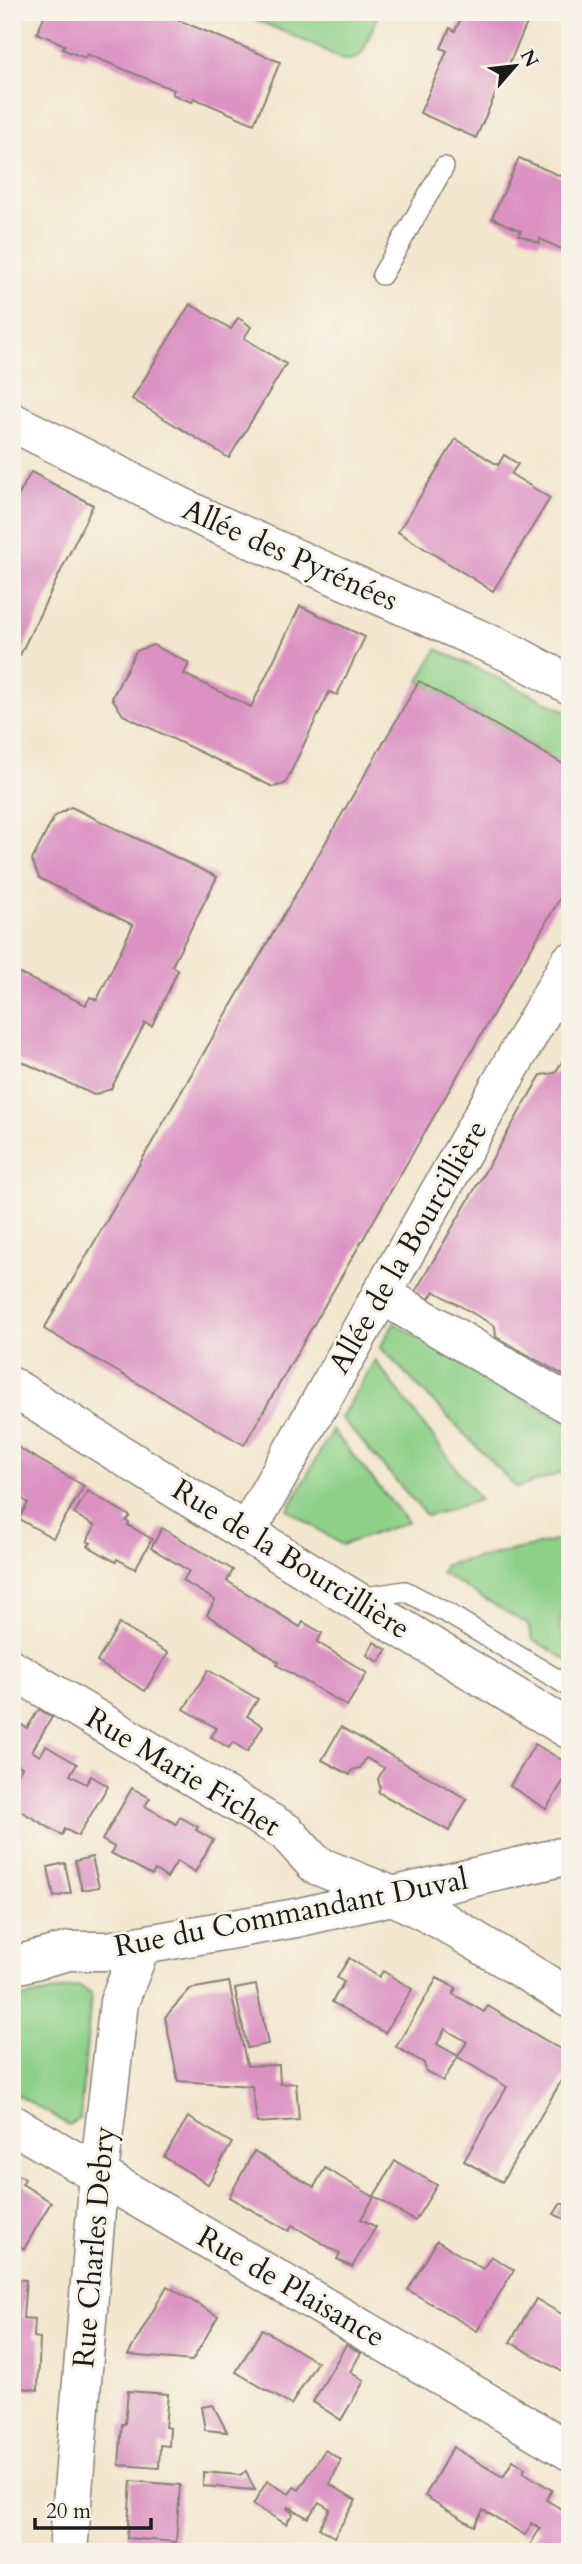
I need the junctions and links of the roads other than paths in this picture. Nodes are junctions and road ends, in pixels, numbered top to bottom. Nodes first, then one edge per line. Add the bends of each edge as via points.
1 (444, 167) dead end
2 (382, 275) dead end
3 (12, 422) edge
4 (570, 685) edge
5 (570, 962) edge
6 (381, 1294) junction
7 (12, 1387) edge
8 (570, 1405) edge
9 (247, 1531) junction
10 (353, 1599) junction
11 (12, 1669) edge
12 (570, 1687) edge
13 (570, 1730) edge
14 (570, 1855) edge
15 (393, 1896) junction
16 (141, 1946) junction
17 (12, 1966) edge
18 (570, 1998) edge
19 (12, 2124) edge
20 (99, 2174) junction
21 (570, 2451) edge
22 (68, 2552) edge

1 - 2 lane
3 - 4 street, Allée des Pyrénées via 206,519 515,655
5 - 6 street, Allée de la Bourcillière
6 - 8 street
6 - 9 street, Allée de la Bourcillière
7 - 9 street, Rue de la Bourcillière
9 - 10 street, Rue de la Bourcillière
10 - 12 lane via 405,1591
10 - 13 street, Rue de la Bourcillière
11 - 15 street, Rue Marie Fichet via 286,1832 316,1865
14 - 15 street, Rue du Commandant Duval
15 - 16 street, Rue du Commandant Duval
15 - 18 street, Rue Marie Fichet
16 - 17 street, Rue du Commandant Duval via 69,1951
16 - 20 street, Rue Charles Debry via 119,2002
19 - 20 street, Rue de Plaisance
20 - 21 street, Rue de Plaisance
20 - 22 street, Rue Charles Debry

